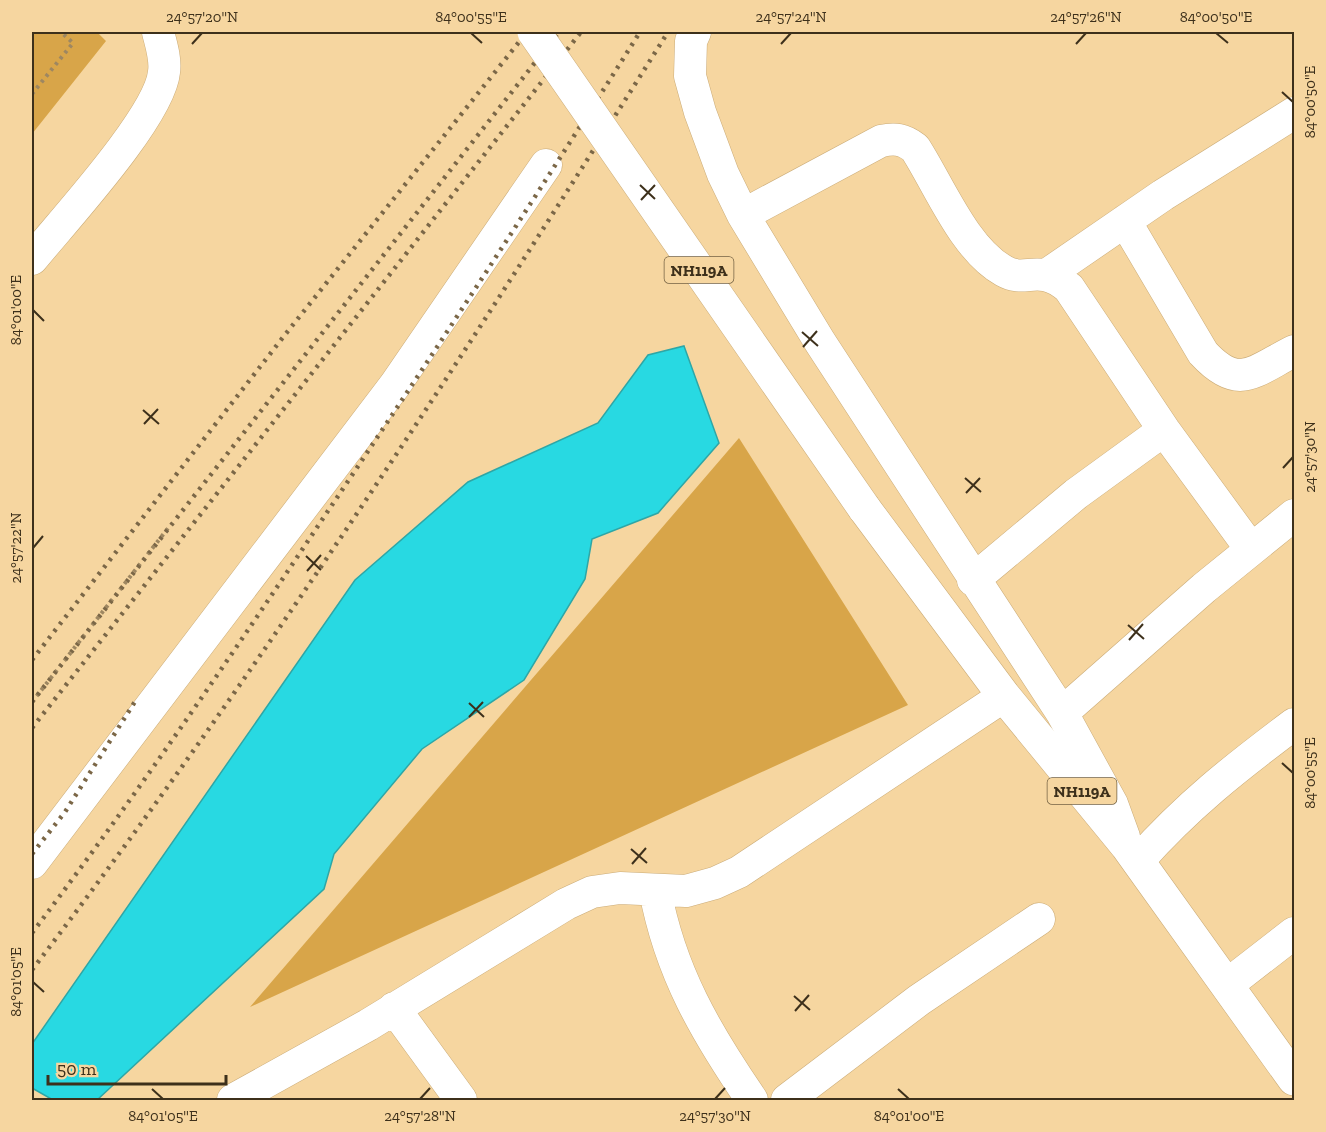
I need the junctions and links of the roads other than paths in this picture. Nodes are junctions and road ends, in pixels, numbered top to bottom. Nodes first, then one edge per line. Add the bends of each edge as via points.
1 (158, 32) edge
2 (534, 32) edge
3 (695, 32) edge
4 (1294, 113) edge
5 (546, 165) dead end
6 (744, 215) junction
7 (1125, 221) junction
8 (32, 259) edge
9 (1048, 274) junction
10 (1294, 351) edge
11 (1164, 430) junction
12 (1294, 514) edge
13 (1251, 549) junction
14 (973, 580) junction
15 (1004, 696) junction
16 (1062, 713) junction
17 (1294, 724) edge
18 (1132, 853) junction
19 (32, 863) edge
20 (655, 890) junction
21 (1039, 919) dead end
22 (1294, 933) edge
23 (1227, 985) junction
24 (394, 1008) junction
25 (1294, 1079) edge
26 (243, 1099) edge
27 (461, 1101) edge
28 (752, 1101) edge
29 (787, 1101) edge

1 - 8 street via 164,72 158,94 103,173
2 - 15 highway, NH119A, bridge via 864,508
3 - 6 street via 690,76 723,174
4 - 7 street
5 - 19 street via 396,385
6 - 9 street via 881,141 905,141 915,147 959,222 993,264 1012,275
6 - 14 street via 820,342
7 - 9 street
7 - 10 street via 1198,344 1217,368 1229,375 1245,376
9 - 11 street via 1069,288
11 - 13 street
11 - 14 street via 1076,494
12 - 13 street
13 - 16 street
14 - 16 street
15 - 18 highway, NH119A
15 - 20 street via 739,872 686,891
16 - 18 street via 1112,804
17 - 18 street via 1222,777
18 - 23 highway, NH119A
20 - 24 street via 620,888 592,892
20 - 28 street via 675,968 696,1012
21 - 29 street via 919,1000
22 - 23 street
23 - 25 highway, NH119A
24 - 26 street
24 - 27 street

